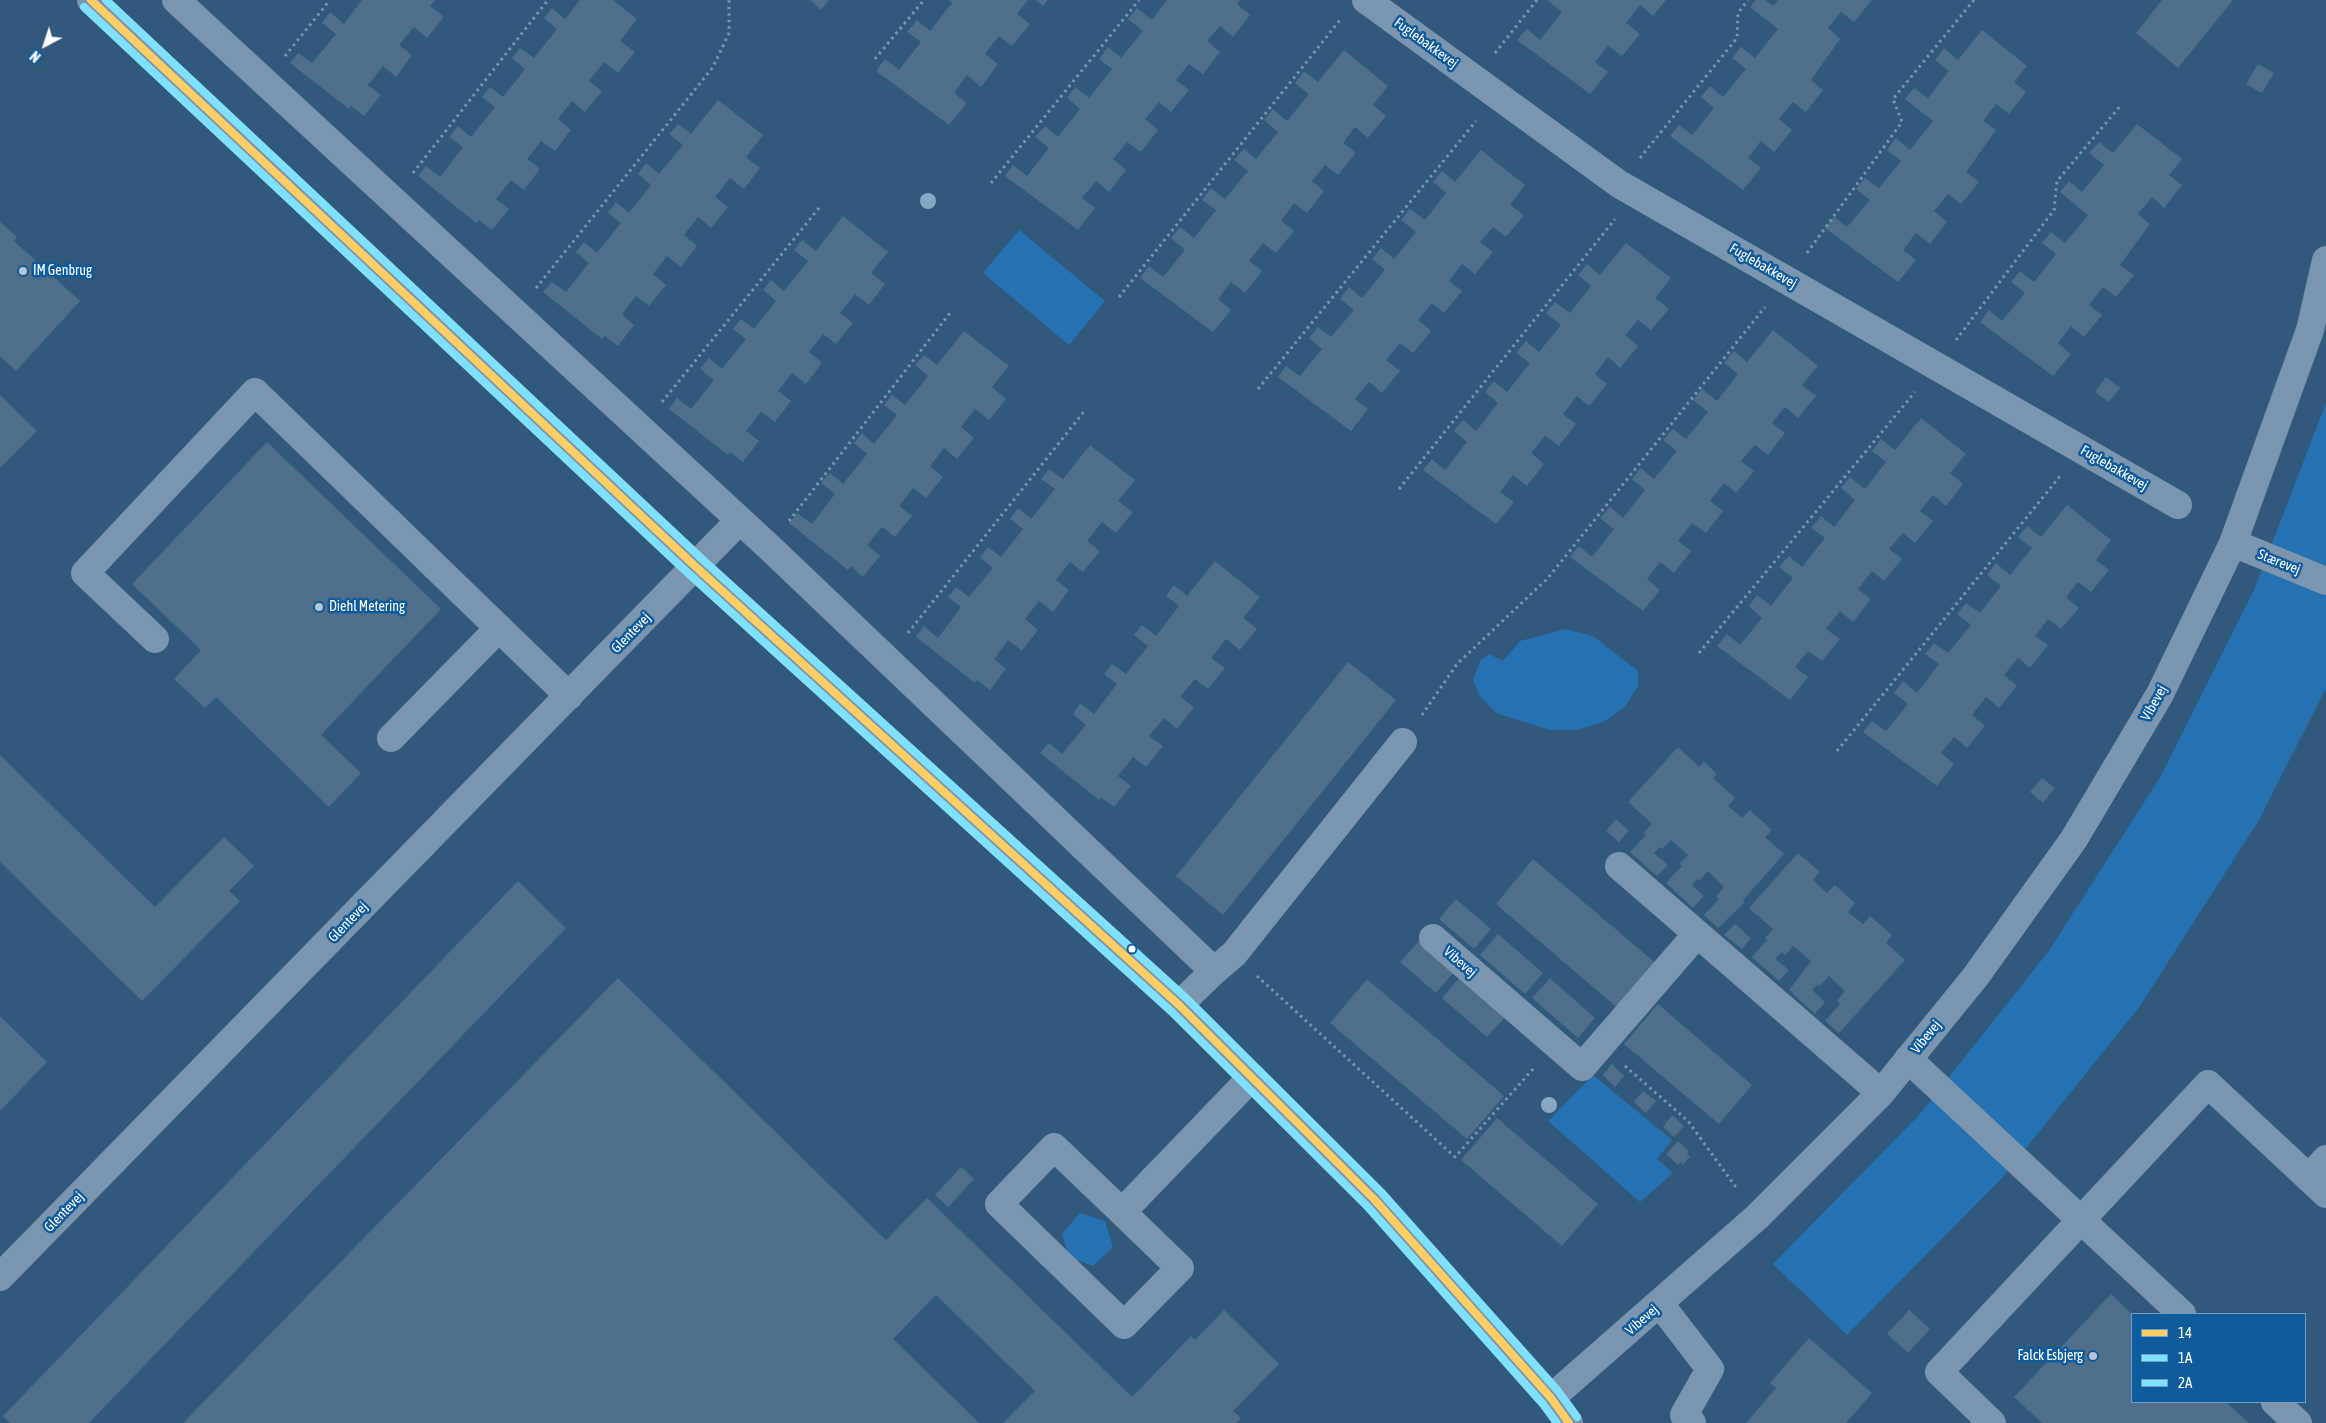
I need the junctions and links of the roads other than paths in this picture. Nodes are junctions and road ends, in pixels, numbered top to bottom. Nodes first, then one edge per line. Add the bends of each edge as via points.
1 (91, 0) edge
2 (176, 0) edge
3 (1366, 0) edge
4 (2326, 260) edge
5 (2178, 505) dead end
6 (740, 520) junction
7 (2233, 543) junction
8 (696, 567) junction
9 (2326, 580) edge
10 (499, 628) junction
11 (155, 640) dead end
12 (569, 696) junction
13 (391, 738) dead end
14 (1403, 742) road end
15 (1619, 866) dead end
16 (1697, 934) junction
17 (1433, 938) dead end
18 (1224, 963) junction
19 (1179, 1004) junction
20 (1908, 1059) junction
21 (1252, 1077) junction
22 (1880, 1093) junction
23 (2320, 1177) edge
24 (1122, 1212) junction
25 (2081, 1220) junction
26 (0, 1277) edge
27 (1660, 1304) junction
28 (2181, 1313) edge
29 (1552, 1398) junction
30 (2276, 1403) edge
31 (1569, 1423) edge
32 (1692, 1423) edge
33 (1992, 1423) edge
34 (2298, 1423) edge

1 - 8 street
2 - 6 street
3 - 5 street, Fuglebakkevej via 1628,189
4 - 7 street, Vibevej via 2310,330
6 - 8 street, Glentevej
6 - 18 street via 887,660
7 - 9 street, Stærevej
7 - 20 street, Vibevej via 2160,694 2074,839 1976,976
8 - 12 street, Glentevej
8 - 19 street
10 - 11 street via 255,392 85,573
10 - 12 street
10 - 13 street
12 - 26 street, Glentevej
14 - 18 street
15 - 16 street
16 - 17 street, Vibevej via 1582,1067
16 - 22 street
18 - 19 street
19 - 21 street
20 - 22 street, Vibevej
20 - 25 street
21 - 24 street
21 - 29 street via 1374,1198
22 - 27 street, Vibevej via 1757,1217
23 - 25 street via 2208,1084
24 - 24 street via 1054,1147 999,1204 1124,1325 1180,1268
25 - 28 street
25 - 33 street via 1939,1372
27 - 29 street, Vibevej
27 - 32 street via 1710,1369 1684,1415
29 - 31 street
30 - 34 street

